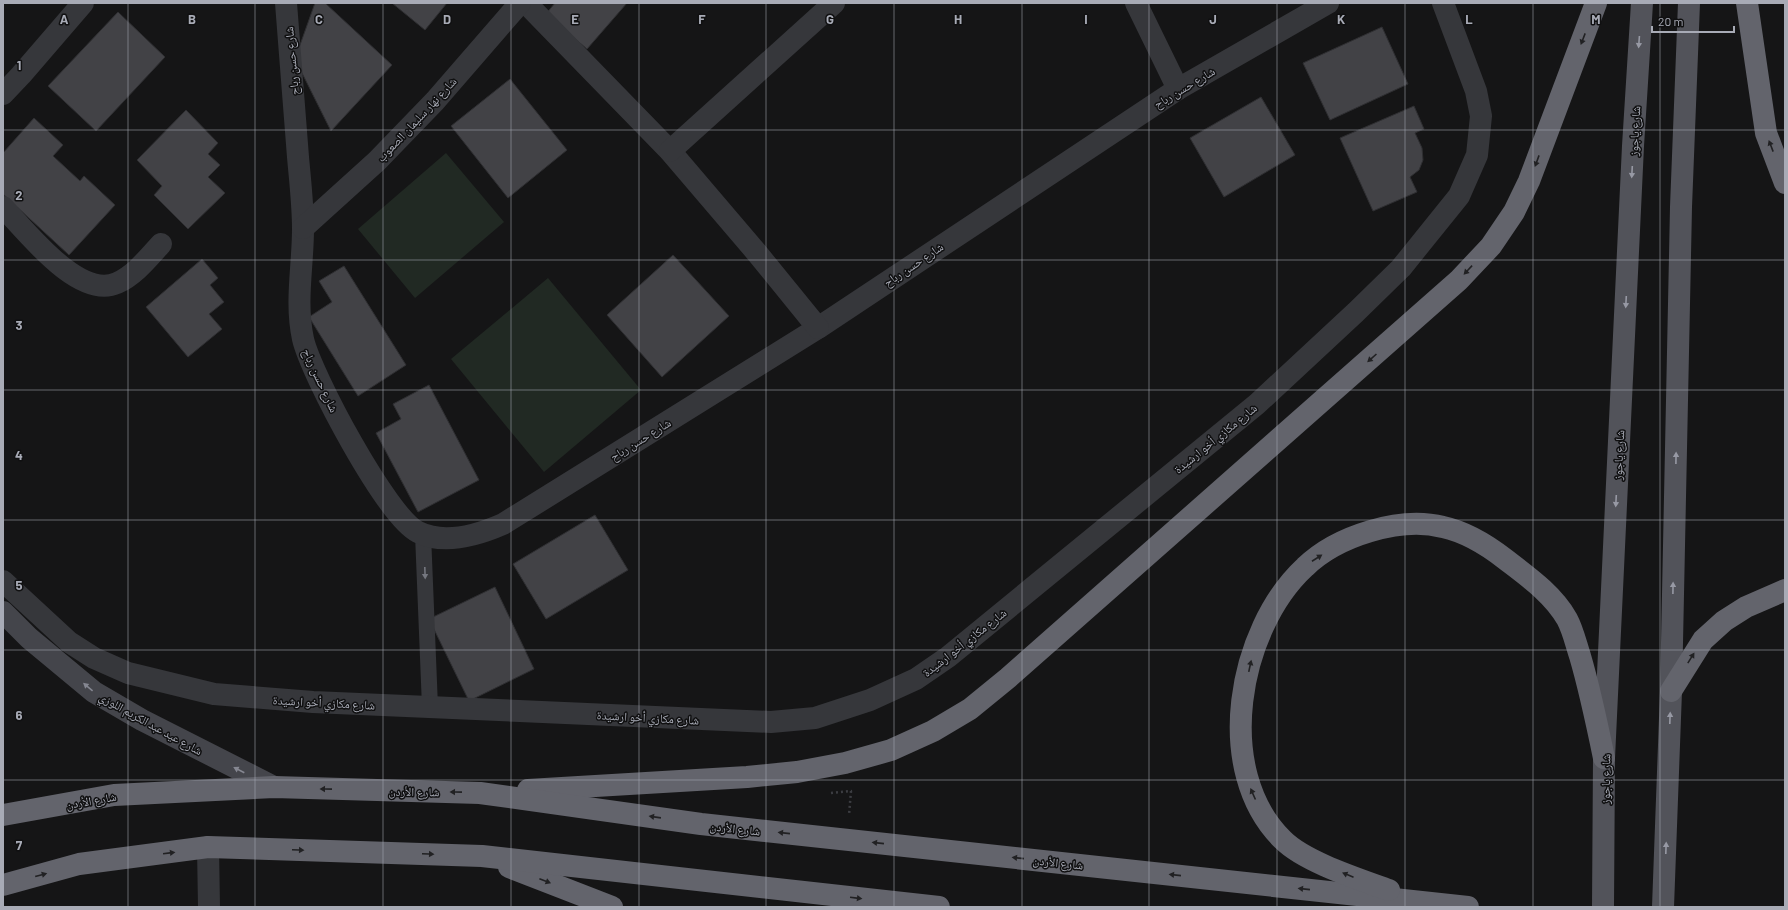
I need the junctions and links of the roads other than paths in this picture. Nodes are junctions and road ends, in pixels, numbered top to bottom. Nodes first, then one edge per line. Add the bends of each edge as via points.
1 (83, 3) edge
2 (286, 3) edge
3 (520, 3) edge
4 (526, 3) edge
5 (834, 3) edge
6 (1136, 3) edge
7 (1328, 3) edge
8 (1443, 3) edge
9 (1596, 3) edge
10 (1642, 3) edge
11 (1689, 3) edge
12 (1747, 3) edge
13 (1178, 89) junction
14 (3, 94) edge
15 (670, 151) junction
16 (1785, 183) edge
17 (3, 207) edge
18 (303, 228) junction
19 (161, 244) dead end
20 (818, 328) junction
21 (423, 534) junction
22 (3, 581) edge
23 (1785, 590) edge
24 (3, 612) edge
25 (1670, 691) junction
26 (430, 707) junction
27 (1604, 758) junction
28 (274, 787) junction
29 (480, 793) junction
30 (3, 815) edge
31 (208, 847) junction
32 (482, 856) junction
33 (3, 885) edge
34 (1664, 897) edge
35 (1424, 902) junction
36 (209, 907) edge
37 (612, 907) edge
38 (938, 907) edge
39 (1468, 907) edge
40 (1603, 907) edge

1 - 14 street
2 - 18 street, شارع حسن رباح
3 - 18 street, شارع نهار سليمان الصعوب via 409,128 377,161
4 - 15 street
5 - 15 street
6 - 13 street
7 - 13 street, شارع حسن رباح
8 - 26 street, شارع مكازي أخو ارشيدة via 1476,91 1480,116 1477,155 1459,196 1401,268 1257,404 948,657 916,679 870,700 815,718 771,722
9 -> 29 highway via 1529,181 1514,212 1491,246 1459,280 1084,613 970,709 934,731 892,750 845,763 797,772
10 -> 27 main road, شارع ياجوز
25 -> 11 main road via 1681,200
16 -> 12 highway via 1766,133
13 - 20 street, شارع حسن رباح
15 - 20 street
17 - 19 street via 58,264 90,284 107,286 125,279
18 - 21 street, شارع حسن رباح via 298,309 304,341 315,372 380,490 401,518
20 - 21 street, شارع حسن رباح via 503,524 473,535 440,538
21 -> 26 lane
22 - 26 street, شارع مكازي أخو ارشيدة via 69,642 94,658 128,673 214,694 313,702
25 -> 23 highway via 1703,640 1746,607
28 -> 24 street, شارع عيد عبد الكريم اللوزي via 142,720 94,692 29,638
34 -> 25 main road
35 -> 27 highway via 1356,879 1284,842 1260,809 1250,789 1240,736 1253,652 1268,617 1284,591 1314,559 1345,541 1372,530 1427,524 1456,530 1497,553 1534,581 1568,621 1590,689
27 - 40 main road, شارع ياجوز
29 -> 28 highway, شارع الأردن
28 - 30 highway, شارع الأردن via 114,795
35 -> 29 highway, شارع الأردن via 708,825
31 -> 32 highway
33 -> 31 highway via 79,864
31 - 36 street
32 -> 37 highway
32 -> 38 highway
35 - 39 highway, شارع الأردن

